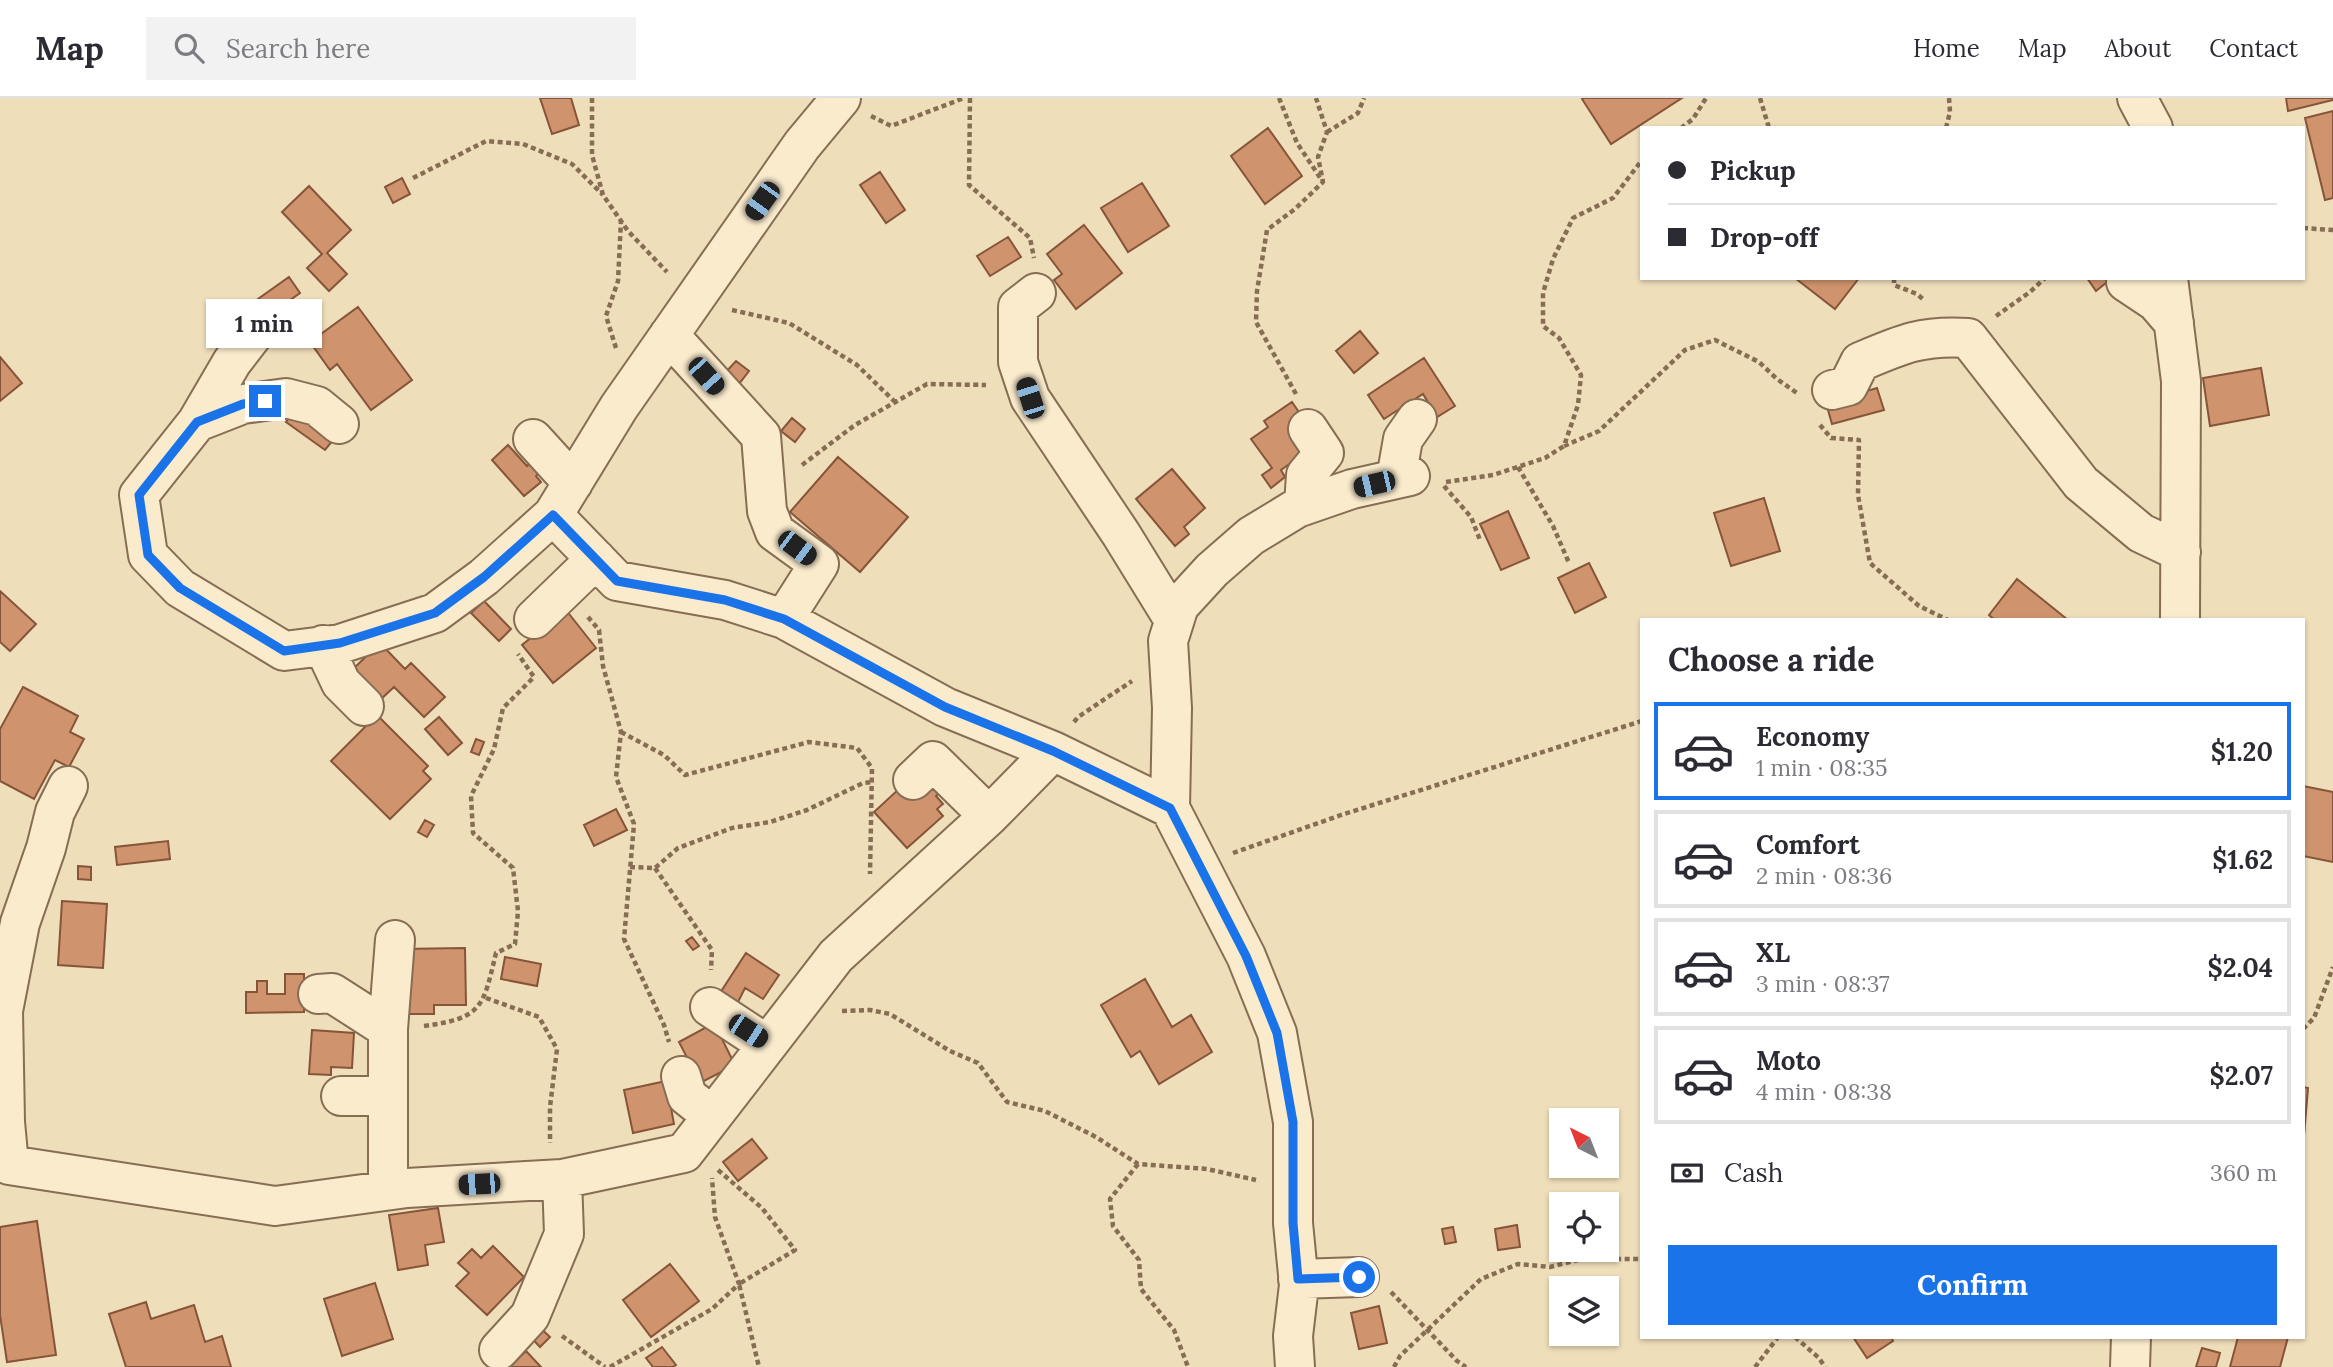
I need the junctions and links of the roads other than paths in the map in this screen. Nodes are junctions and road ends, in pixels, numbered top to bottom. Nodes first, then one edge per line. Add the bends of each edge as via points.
1 (854, 105) edge
2 (2168, 280) edge
3 (2126, 282) dead end
4 (1036, 293) road end
5 (2174, 324) junction
6 (259, 327) dead end
7 (669, 335) junction
8 (1824, 393) road end
9 (1417, 419) dead end
10 (197, 422) junction
11 (339, 424) dead end
12 (1308, 429) road end
13 (533, 439) dead end
14 (563, 499) junction
15 (1304, 505) junction
16 (2181, 552) junction
17 (596, 559) junction
18 (2180, 618) edge
19 (534, 619) road end
20 (784, 619) junction
21 (1171, 631) junction
22 (323, 645) junction
23 (364, 706) dead end
24 (1053, 751) junction
25 (913, 780) road end
26 (68, 786) dead end
27 (1170, 808) junction
28 (989, 816) junction
29 (395, 940) dead end
30 (318, 994) dead end
31 (710, 1007) road end
32 (388, 1029) junction
33 (766, 1044) junction
34 (681, 1076) road end
35 (341, 1096) dead end
36 (388, 1096) junction
37 (712, 1116) junction
38 (556, 1179) junction
39 (388, 1190) junction
40 (1359, 1277) road end
41 (1298, 1279) junction
42 (2131, 1339) edge
43 (499, 1350) dead end
44 (1295, 1367) edge
45 (2130, 1367) edge

1 - 7 street via 803,145
2 - 5 street
3 - 5 street via 2156,302
4 - 21 street via 1018,307 1018,362 1030,398 1114,522
5 - 16 street via 2181,381
6 - 10 street
7 - 14 street
7 - 20 street via 761,436 767,511 775,532 819,564
8 - 16 street via 1849,386 1860,362 1905,343 1939,336 1968,338 2081,484 2141,533
9 - 15 street via 1403,439 1403,477
10 - 11 street via 243,404 286,398 317,405
10 - 22 street via 139,495 148,555 180,588 284,651
12 - 15 street via 1324,453 1306,475
13 - 14 street
14 - 17 street
14 - 22 street via 484,577 435,613
15 - 21 street via 1251,536 1212,570 1179,606
16 - 18 street
17 - 19 street
17 - 20 street via 617,581 725,600
20 - 24 street via 945,707
21 - 27 street
22 - 23 street via 341,683
24 - 27 street
24 - 28 street
25 - 28 street via 933,761
26 - 39 street via 55,812 20,923 3,1011 9,1165 275,1206
27 - 41 street via 1246,956 1277,1033 1293,1122
28 - 33 street via 836,956
29 - 32 street
30 - 32 street via 332,993
31 - 33 street
32 - 36 street
33 - 37 street
34 - 37 street via 687,1096
35 - 36 street
36 - 39 street
37 - 38 street via 684,1153
38 - 39 street
38 - 43 street via 564,1234 530,1316
40 - 41 street
41 - 44 street
42 - 45 street

